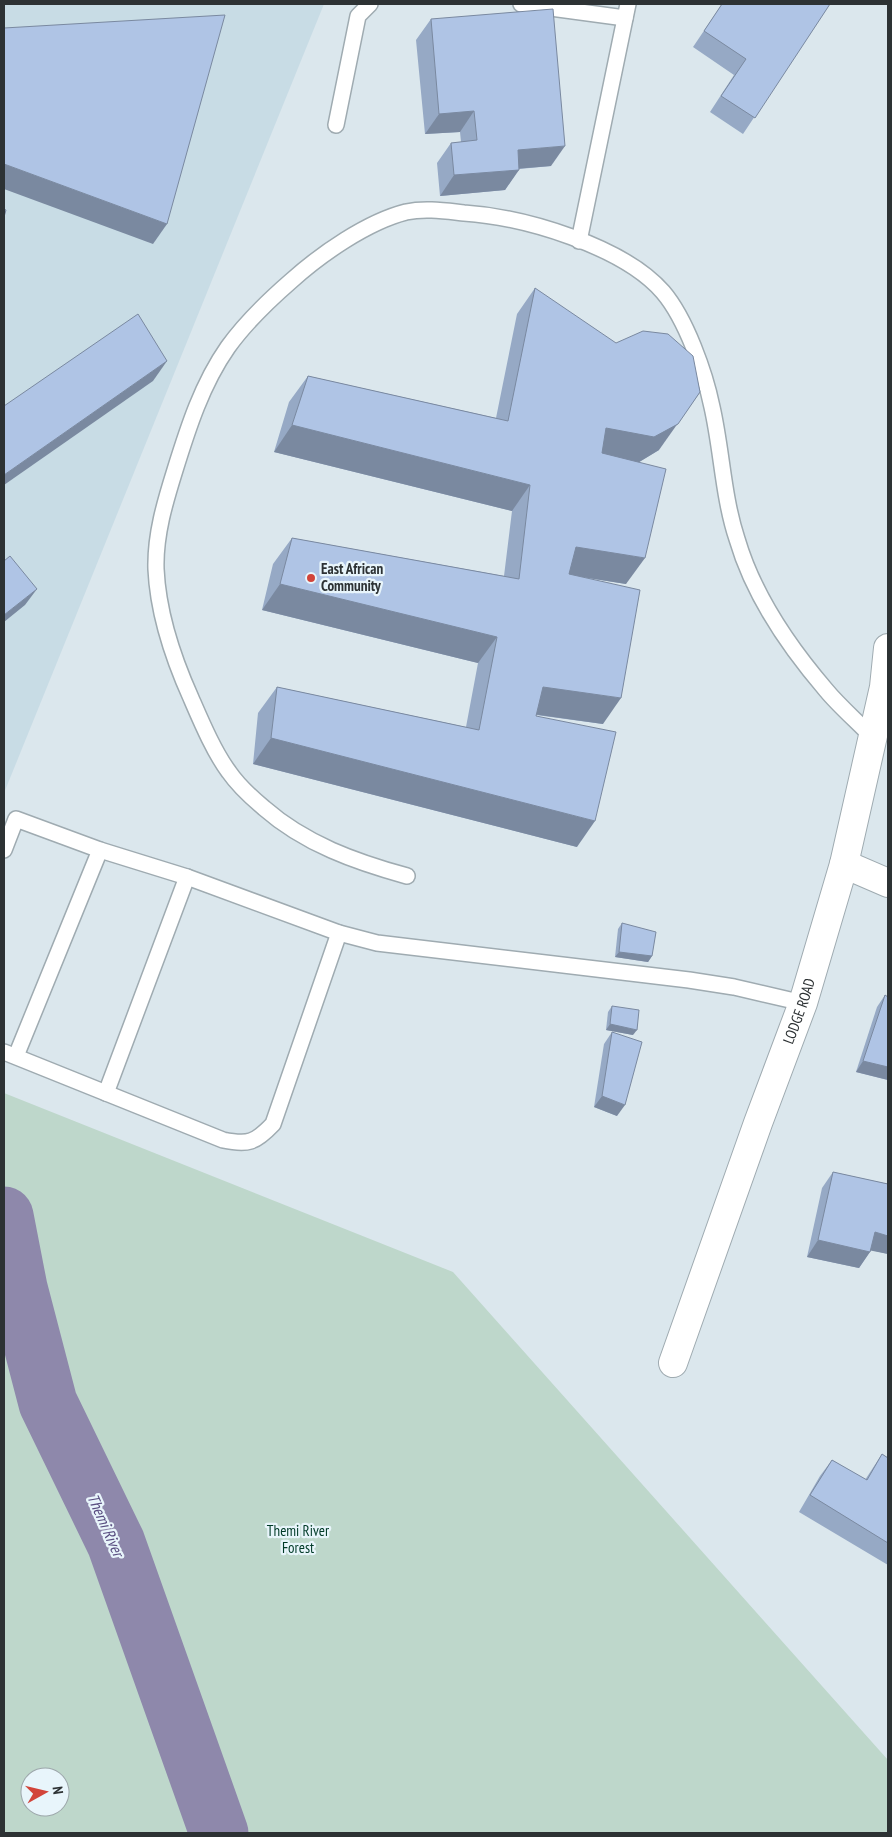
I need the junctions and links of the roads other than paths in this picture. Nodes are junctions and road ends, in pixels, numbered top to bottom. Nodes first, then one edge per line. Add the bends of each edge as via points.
1 (370, 4) edge
2 (521, 4) edge
3 (627, 11) edge
4 (336, 125) dead end
5 (579, 241) junction
6 (888, 648) edge
7 (873, 738) junction
8 (4, 850) edge
9 (100, 850) junction
10 (844, 864) junction
11 (407, 876) dead end
12 (187, 877) junction
13 (888, 883) edge
14 (340, 933) junction
15 (803, 1003) junction
16 (10, 1054) edge
17 (106, 1093) junction
18 (673, 1363) dead end

1 - 4 lane via 358,16
2 - 3 lane
3 - 5 lane
5 - 7 lane via 617,257 641,272 663,292 679,314 712,405 737,540 754,582 774,620 821,684
5 - 11 lane via 524,222 430,210 407,212 348,239 305,268 242,328 225,351 208,379 186,434 160,523 156,567 165,624 180,674 229,773 265,809 301,835 338,854
6 - 7 street, LODGE ROAD
7 - 10 street, LODGE ROAD
8 - 9 lane via 16,819
9 - 12 lane
9 - 16 lane
10 - 13 street
10 - 15 street, LODGE ROAD
12 - 14 lane
12 - 17 lane
14 - 15 lane via 377,943 689,980
14 - 17 lane via 273,1124 260,1138 240,1144 222,1140
15 - 18 street, LODGE ROAD
16 - 17 lane

